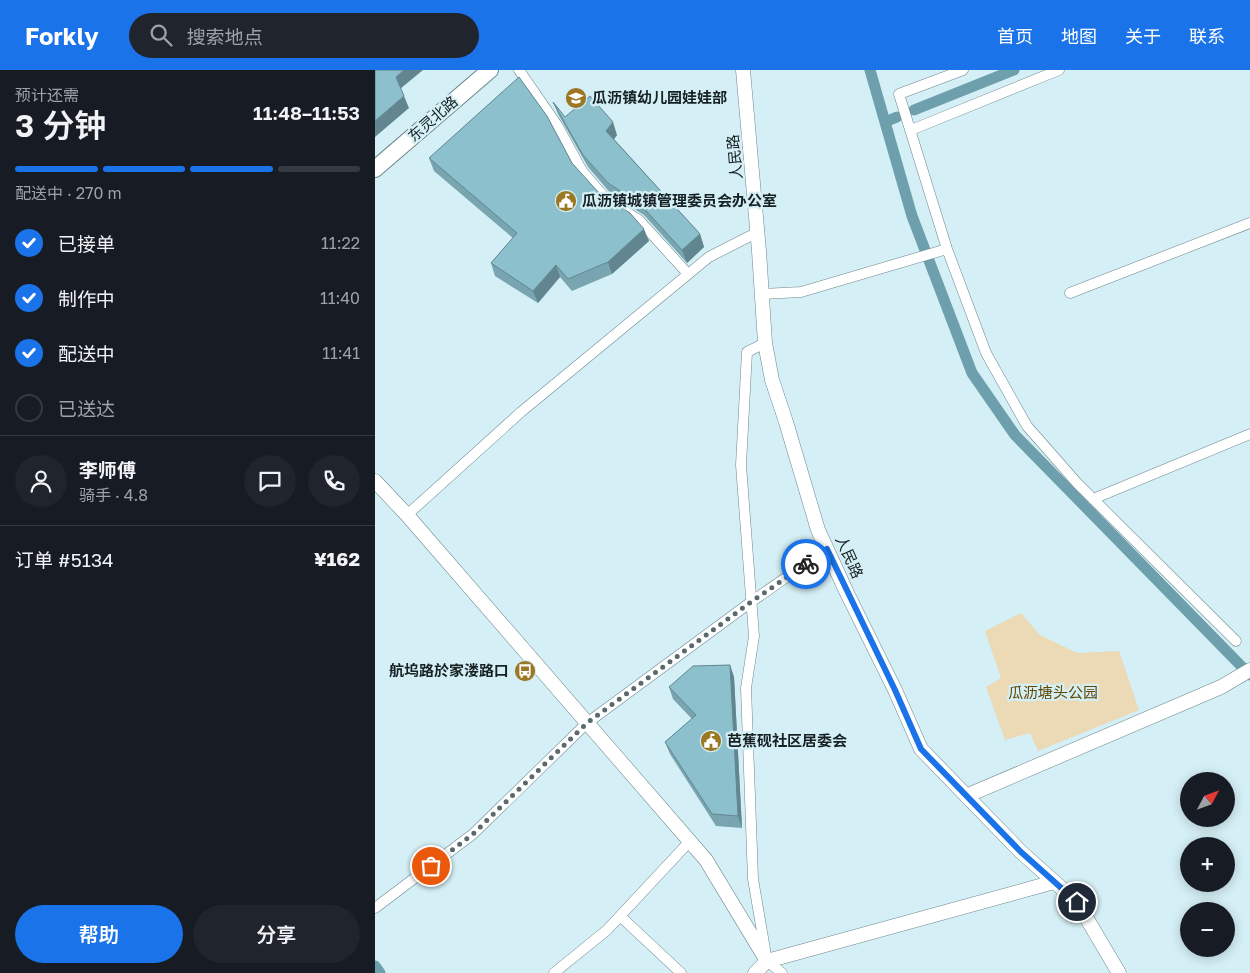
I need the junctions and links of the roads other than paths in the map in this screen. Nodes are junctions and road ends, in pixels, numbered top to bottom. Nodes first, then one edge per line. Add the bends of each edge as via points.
1 (490, 70) edge
2 (519, 70) edge
3 (743, 70) edge
4 (963, 70) edge
5 (1059, 70) edge
6 (911, 130) junction
7 (375, 168) edge
8 (1250, 223) edge
9 (757, 232) junction
10 (947, 250) junction
11 (688, 274) junction
12 (1070, 293) dead end
13 (762, 294) junction
14 (765, 343) junction
15 (1250, 434) edge
16 (375, 481) edge
17 (1093, 499) junction
18 (407, 515) junction
19 (827, 549) junction
20 (751, 602) junction
21 (1236, 641) dead end
22 (1250, 670) edge
23 (587, 723) junction
24 (966, 796) junction
25 (689, 841) junction
26 (1053, 882) junction
27 (375, 908) edge
28 (620, 916) junction
29 (767, 960) junction
30 (554, 973) edge
31 (681, 973) edge
32 (755, 973) edge
33 (782, 973) edge
34 (1119, 973) edge

1 - 7 main road, 东灵北路
2 - 11 street via 557,125 582,171 608,202 639,220
3 - 9 street, 人民路
4 - 6 street via 899,94
5 - 6 street
6 - 10 street
8 - 12 street
9 - 11 street via 709,258
9 - 13 street, 人民路
10 - 13 street via 801,292
10 - 17 street via 986,353 1027,426
11 - 18 street via 521,412
13 - 14 street, 人民路
14 - 19 street, 人民路 via 772,380 818,530
14 - 20 street via 747,352 741,465
15 - 17 street
16 - 18 street
17 - 21 street
18 - 23 street
19 - 20 street
19 - 24 street, 人民路 via 921,749
20 - 23 street
20 - 29 street via 753,636 746,688 753,879
22 - 24 street via 1225,684
23 - 25 street
23 - 27 street via 473,834
24 - 26 street, 人民路
25 - 28 street
25 - 29 street via 706,860
26 - 29 street
26 - 34 street, 人民路 via 1077,902
28 - 30 street
28 - 31 street
29 - 32 street
29 - 33 street

